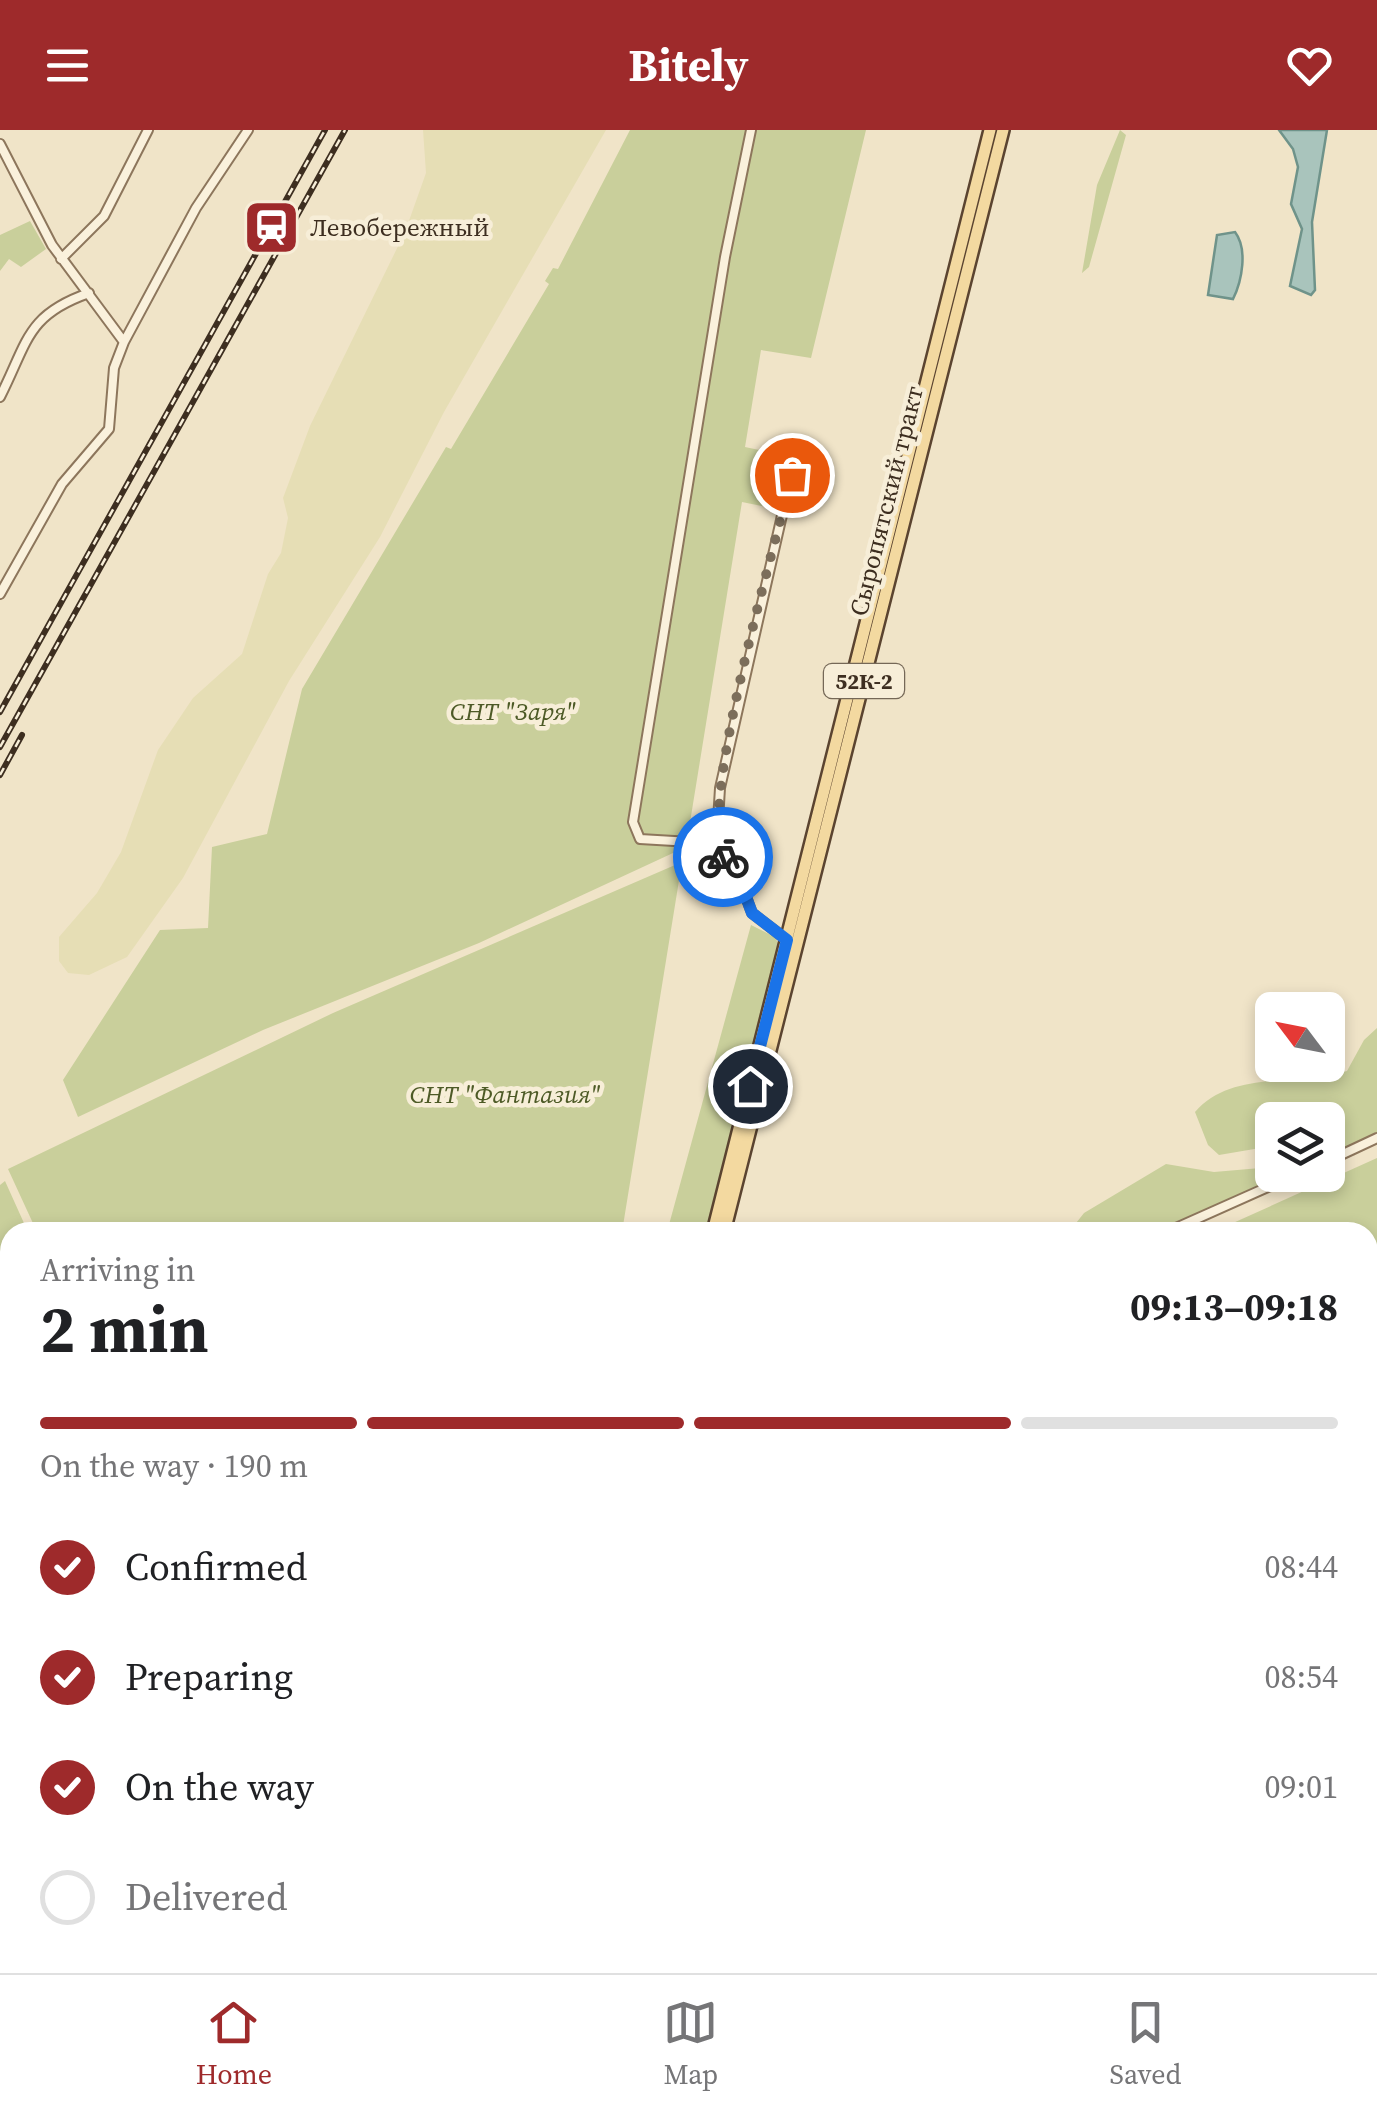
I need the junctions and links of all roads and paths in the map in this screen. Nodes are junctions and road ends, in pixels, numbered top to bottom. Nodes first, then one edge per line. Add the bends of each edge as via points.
1 (148, 130) edge
2 (248, 130) edge
3 (751, 130) edge
4 (990, 130) edge
5 (1003, 130) edge
6 (0, 144) edge
7 (61, 259) junction
8 (89, 293) junction
9 (124, 342) junction
10 (0, 397) edge
11 (798, 445) dead end
12 (0, 594) edge
13 (728, 866) junction
14 (787, 940) junction
15 (1377, 1138) edge
16 (1345, 1152) edge
17 (1257, 1192) edge
18 (716, 1222) edge
19 (727, 1222) edge
20 (1189, 1222) edge

1 - 7 street via 104,216
2 - 9 street via 196,208
3 - 13 street via 633,822 640,839 691,842
4 - 14 main road, Сыропятский тракт / 52К-2
5 - 19 main road, Сыропятский тракт / 52К-2
6 - 7 street
7 - 8 street
8 - 9 street
8 - 10 street via 41,317
9 - 12 street via 114,368 109,429 52,501
11 - 13 street via 720,788 717,836
13 - 14 street via 752,913
14 - 18 main road, Сыропятский тракт / 52К-2
15 - 16 street
17 - 20 street

